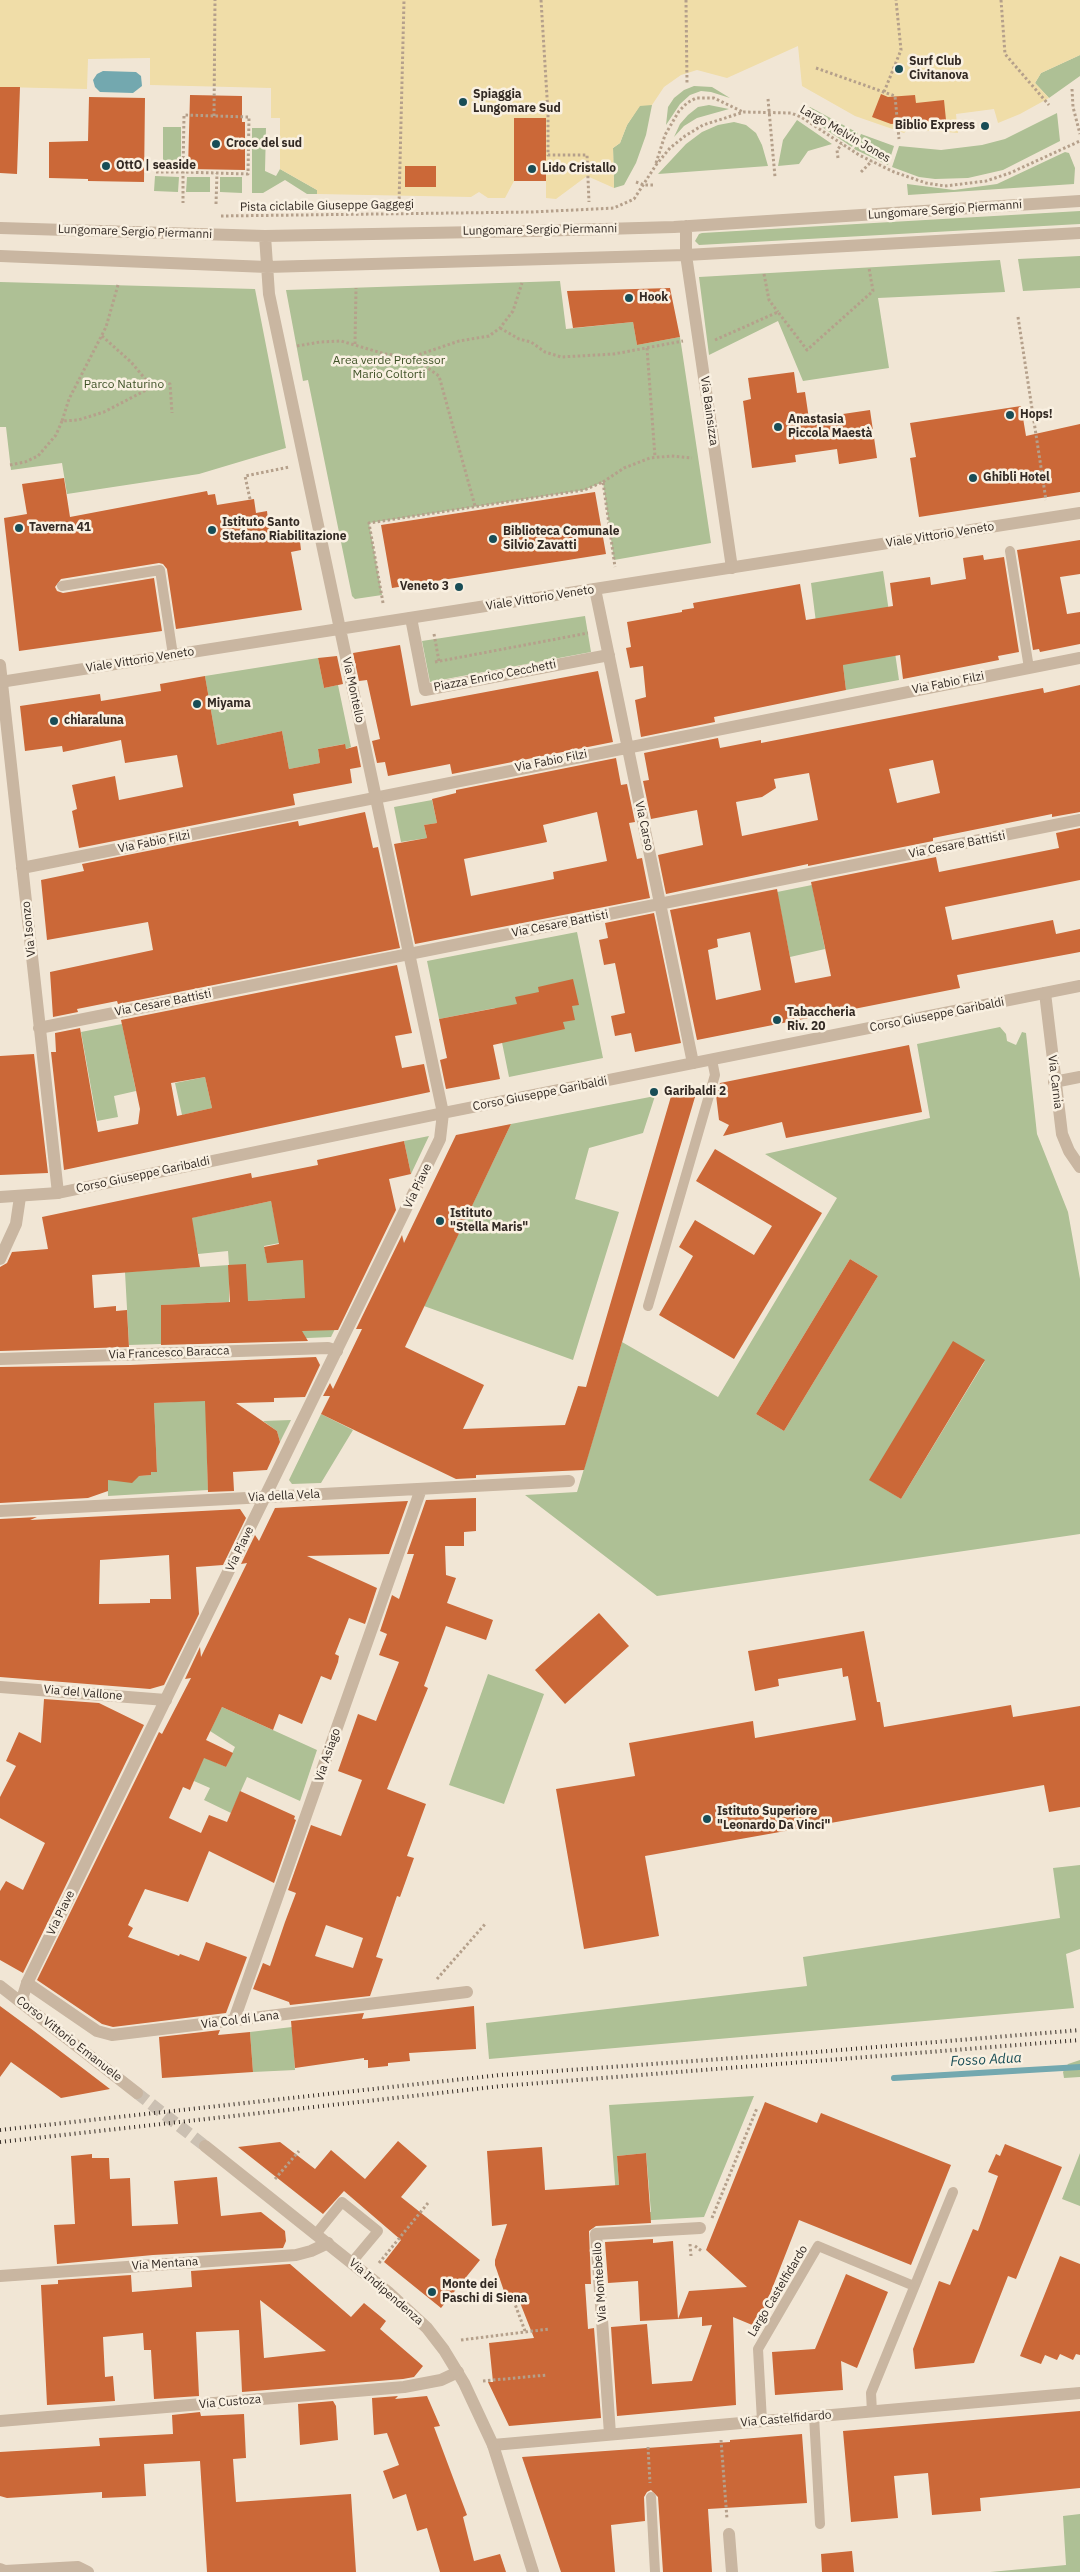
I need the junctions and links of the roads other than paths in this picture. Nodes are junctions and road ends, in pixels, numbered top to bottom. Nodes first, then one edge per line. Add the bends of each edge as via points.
1 (1080, 201) edge
2 (686, 226) junction
3 (0, 228) edge
4 (1080, 233) edge
5 (265, 236) junction
6 (686, 255) junction
7 (0, 256) edge
8 (267, 267) junction
9 (1080, 513) edge
10 (1010, 551) dead end
11 (732, 568) junction
12 (62, 586) dead end
13 (595, 589) junction
14 (410, 618) junction
15 (340, 629) junction
16 (173, 654) junction
17 (608, 655) junction
18 (1080, 658) edge
19 (0, 665) edge
20 (1029, 668) junction
21 (1, 682) edge
22 (628, 746) junction
23 (376, 797) junction
24 (1080, 820) edge
25 (22, 868) junction
26 (660, 905) junction
27 (409, 954) junction
28 (1080, 986) edge
29 (1045, 993) junction
30 (40, 1028) junction
31 (712, 1060) junction
32 (694, 1063) junction
33 (1080, 1077) edge
34 (1054, 1082) junction
35 (443, 1113) junction
36 (1080, 1167) edge
37 (58, 1193) junction
38 (20, 1197) junction
39 (0, 1198) edge
40 (0, 1259) edge
41 (648, 1306) dead end
42 (337, 1352) junction
43 (0, 1359) edge
44 (569, 1481) dead end
45 (421, 1489) junction
46 (265, 1497) junction
47 (0, 1511) edge
48 (0, 1687) edge
49 (166, 1700) junction
50 (27, 1983) junction
51 (0, 1985) edge
52 (467, 1992) dead end
53 (24, 2004) junction
54 (234, 2020) junction
55 (137, 2093) tunnel mouth
56 (205, 2146) tunnel mouth
57 (953, 2192) dead end
58 (700, 2228) road end
59 (316, 2234) junction
60 (328, 2243) junction
61 (352, 2262) junction
62 (0, 2276) edge
63 (914, 2286) junction
64 (458, 2372) junction
65 (1080, 2393) edge
66 (872, 2412) junction
67 (814, 2416) junction
68 (0, 2421) edge
69 (762, 2421) junction
70 (610, 2434) junction
71 (493, 2445) junction
72 (651, 2497) road end
73 (820, 2524) dead end
74 (729, 2534) road end
75 (0, 2569) edge
76 (88, 2572) edge
77 (533, 2572) edge
78 (655, 2572) edge
79 (732, 2572) edge

1 - 2 street, Lungomare Sergio Piermanni
2 - 5 street, Lungomare Sergio Piermanni
2 - 6 street, Via Bainsizza
3 - 5 street, Lungomare Sergio Piermanni
4 - 6 street
5 - 8 street, Via Montello
6 - 8 street
6 - 11 street, Via Bainsizza
7 - 8 street
8 - 15 street, Via Montello via 271,303
9 - 11 street, Viale Vittorio Veneto
10 - 20 lane
11 - 13 street, Viale Vittorio Veneto
12 - 16 lane via 160,570
13 - 14 street, Viale Vittorio Veneto
13 - 17 street, Via Carso
14 - 15 street, Viale Vittorio Veneto
14 - 17 street, Piazza Enrico Cecchetti via 425,690
15 - 16 street, Viale Vittorio Veneto
15 - 23 street, Via Montello
16 - 21 street, Viale Vittorio Veneto
17 - 22 street, Via Carso
18 - 20 street, Via Fabio Filzi
19 - 21 street, Via Isonzo
20 - 22 street, Via Fabio Filzi
21 - 25 street, Via Isonzo
22 - 23 street, Via Fabio Filzi
22 - 26 street, Via Carso
23 - 25 street, Via Fabio Filzi
23 - 27 street, Via Montello
24 - 26 street, Via Cesare Battisti
25 - 30 street, Via Isonzo
26 - 27 street, Via Cesare Battisti
26 - 32 street, Via Carso
27 - 30 street, Via Cesare Battisti
27 - 35 street, Via Montello
28 - 29 street, Corso Giuseppe Garibaldi
29 - 31 street, Corso Giuseppe Garibaldi
29 - 34 street, Via Carnia
30 - 37 street, Via Isonzo
31 - 32 street, Corso Giuseppe Garibaldi
31 - 41 lane via 715,1075
32 - 35 street, Corso Giuseppe Garibaldi
33 - 34 street
34 - 36 street, Via Carnia via 1062,1134
35 - 37 street, Corso Giuseppe Garibaldi
35 - 42 street, Via Piave via 437,1147
37 - 38 street, Corso Giuseppe Garibaldi
38 - 39 street, Corso Giuseppe Garibaldi
38 - 40 street via 16,1224
42 - 43 street, Via Francesco Baracca via 328,1348
42 - 46 street, Via Piave
44 - 45 street, Via della Vela
45 - 46 street, Via della Vela
45 - 54 street, Via Asiago
46 - 47 street, Via della Vela
46 - 49 street, Via Piave
48 - 49 street, Via del Vallone
49 - 50 street, Via Piave
50 - 51 street via 19,1987
50 - 53 street, Via Piave
50 - 54 street, Via Col di Lana via 104,2034
51 - 53 street, Corso Vittorio Emanuele
52 - 54 street, Via Col di Lana
53 - 55 street, Corso Vittorio Emanuele
56 - 59 street, Via Indipendenza
57 - 63 lane
58 - 70 street, Via Montebello via 596,2234
59 - 60 street, Via Indipendenza
59 - 61 lane via 342,2202 378,2231
60 - 61 street, Via Indipendenza
60 - 62 street, Via Mentana via 296,2255
61 - 64 street, Via Indipendenza via 427,2328
63 - 66 lane via 871,2393
63 - 69 lane, Largo Castelfidardo via 818,2246 758,2349
64 - 68 street, Via Custoza via 441,2380 404,2387
64 - 71 street, Via Indipendenza
65 - 66 street, Via Castelfidardo
66 - 67 street, Via Castelfidardo
67 - 69 street, Via Castelfidardo
67 - 73 lane
69 - 70 street, Via Castelfidardo
70 - 71 street, Via Castelfidardo
71 - 77 street, Via Indipendenza
72 - 78 lane
74 - 79 street
75 - 76 street via 78,2567

